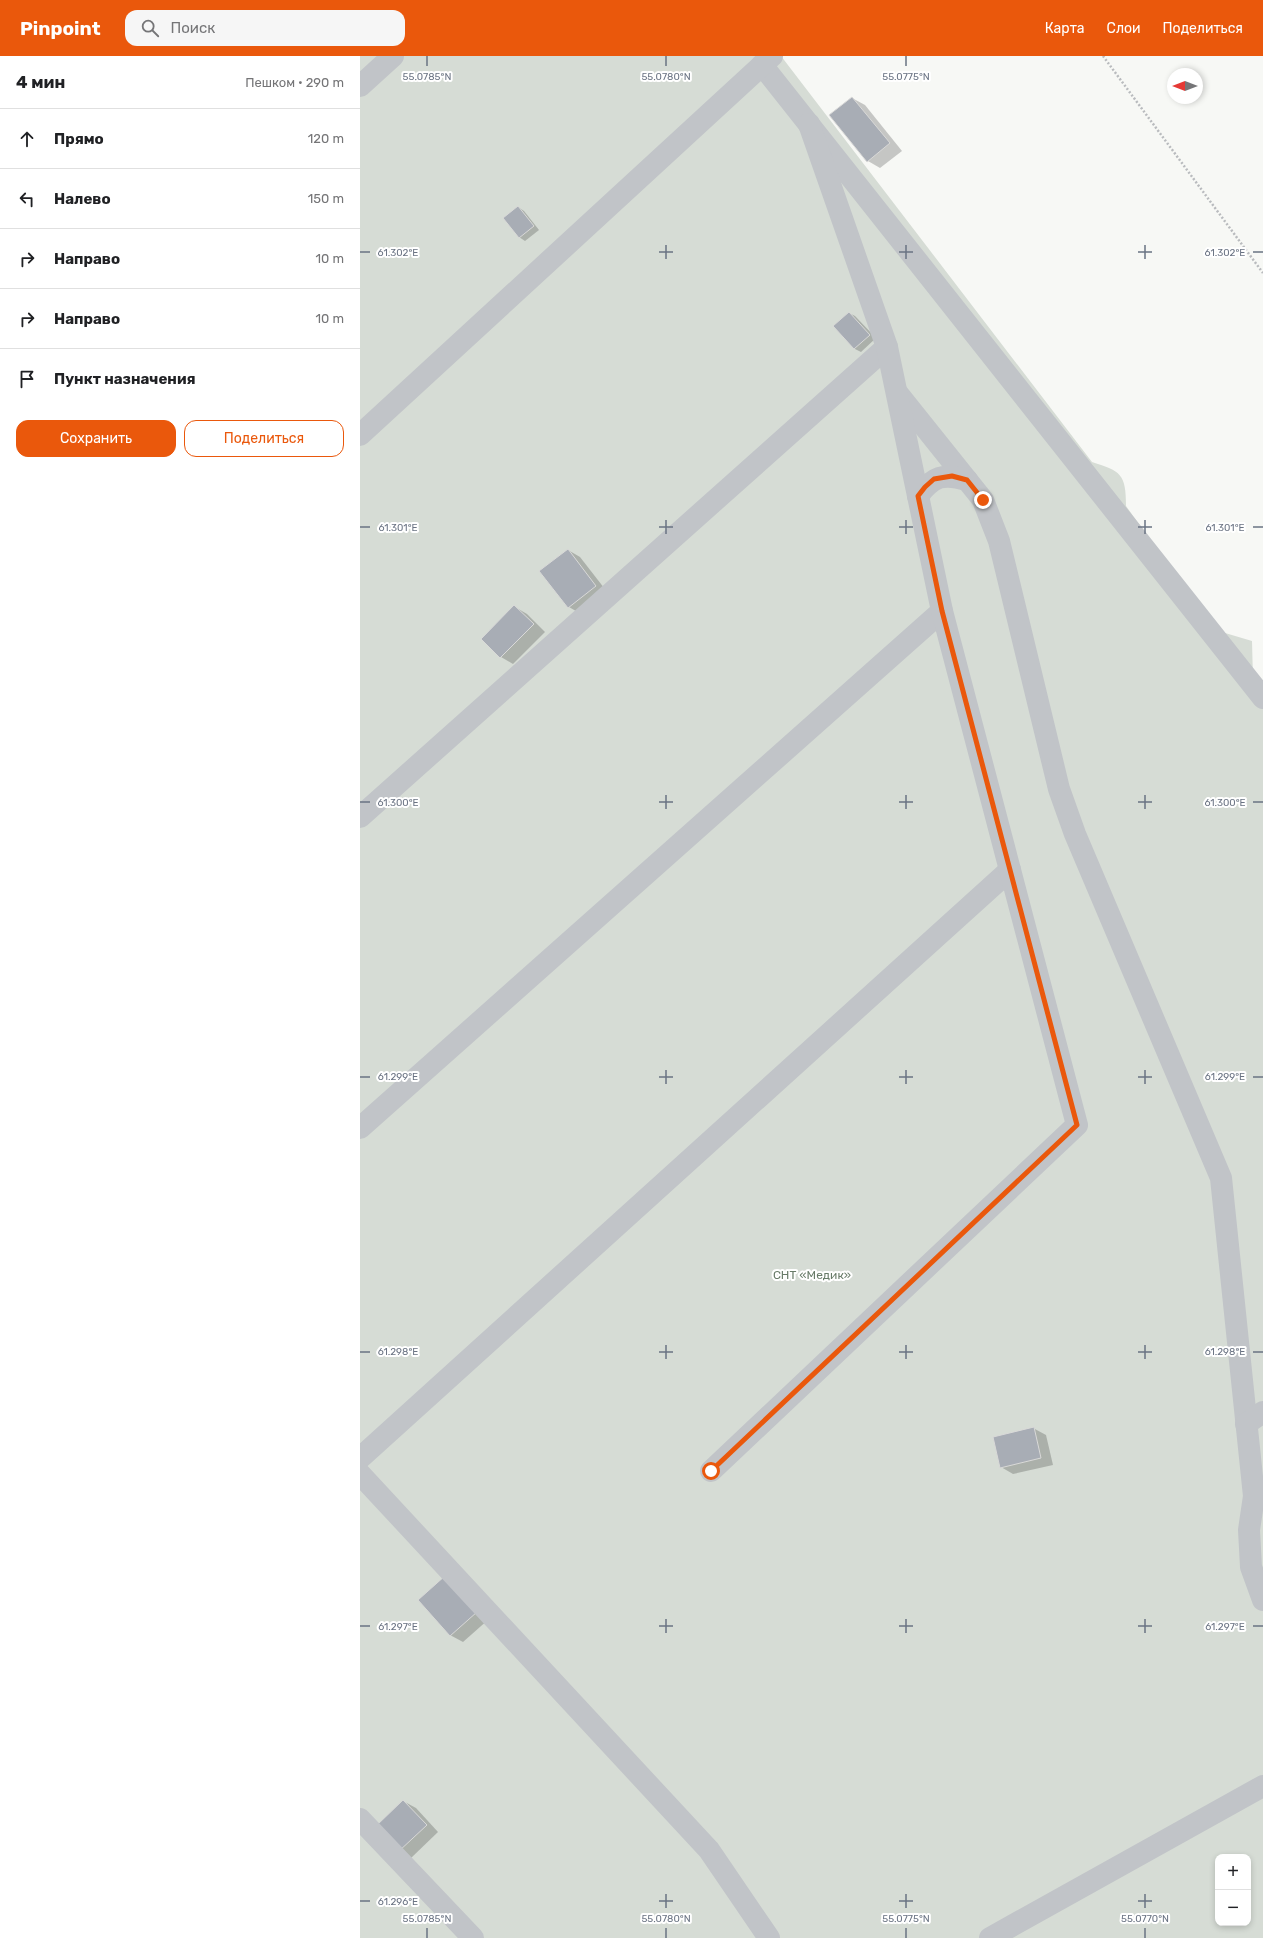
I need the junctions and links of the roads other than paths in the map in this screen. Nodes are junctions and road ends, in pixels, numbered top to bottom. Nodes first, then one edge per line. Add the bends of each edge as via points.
1 (393, 56) edge
2 (767, 60) edge
3 (360, 86) edge
4 (809, 124) junction
5 (888, 347) junction
6 (897, 393) junction
7 (360, 435) edge
8 (967, 480) junction
9 (918, 496) junction
10 (942, 611) junction
11 (1263, 698) edge
12 (360, 817) edge
13 (1010, 870) junction
14 (360, 1128) edge
15 (1255, 1418) edge
16 (360, 1458) edge
17 (711, 1471) dead end
18 (360, 1474) edge
19 (1263, 1600) edge
20 (1263, 1786) edge
21 (360, 1819) edge
22 (473, 1938) edge
23 (769, 1938) edge
24 (990, 1938) edge

1 - 3 lane
2 - 4 lane
2 - 7 lane
4 - 5 lane
4 - 11 lane
5 - 6 lane
5 - 12 lane
6 - 8 lane
6 - 9 lane
8 - 9 lane via 952,476 934,479
8 - 15 lane via 983,500 999,541 1059,789 1075,834 1221,1178
9 - 10 lane
10 - 13 lane
10 - 14 lane
13 - 16 lane
13 - 17 lane via 1077,1125
15 - 19 lane via 1254,1496 1249,1530 1252,1567
18 - 23 lane via 709,1850
20 - 24 lane
21 - 22 lane

